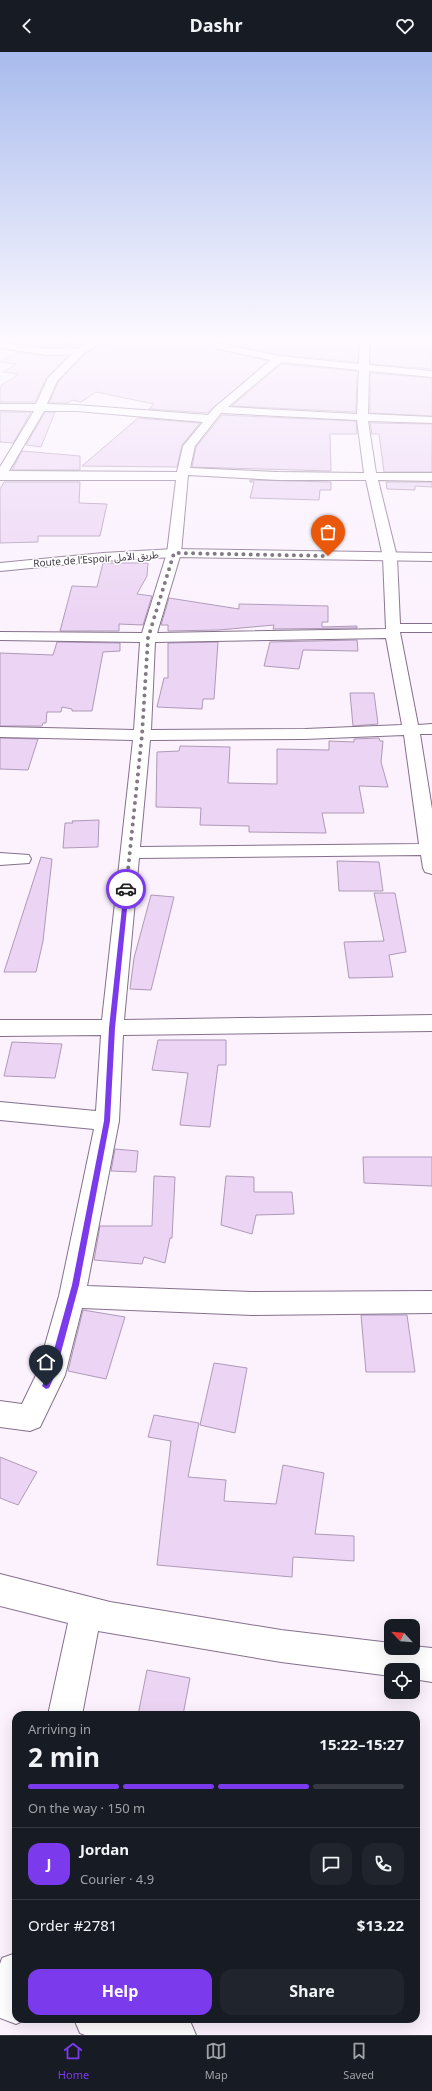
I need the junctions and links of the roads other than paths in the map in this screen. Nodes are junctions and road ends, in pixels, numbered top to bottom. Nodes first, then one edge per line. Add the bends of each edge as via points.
1 (26, 433) edge
2 (200, 433) edge
3 (364, 433) edge
4 (183, 474) junction
5 (0, 475) edge
6 (370, 477) junction
7 (432, 477) edge
8 (174, 553) junction
9 (390, 557) junction
10 (432, 557) edge
11 (0, 567) edge
12 (432, 628) edge
13 (393, 631) junction
14 (0, 636) edge
15 (148, 638) junction
16 (432, 729) edge
17 (411, 730) junction
18 (0, 732) edge
19 (142, 735) junction
20 (428, 849) junction
21 (130, 853) junction
22 (0, 859) edge
23 (22, 859) dead end
24 (432, 868) edge
25 (432, 1022) edge
26 (0, 1028) edge
27 (112, 1028) junction
28 (0, 1112) edge
29 (107, 1121) junction
30 (72, 1296) junction
31 (432, 1302) edge
32 (0, 1414) edge
33 (0, 1590) edge
34 (86, 1612) junction
35 (432, 1665) edge
36 (66, 1711) edge
37 (114, 2023) edge
38 (176, 2035) edge

1 - 5 main road
2 - 4 main road via 189,446
3 - 6 main road
4 - 5 main road
4 - 6 main road
4 - 8 main road
6 - 7 main road
6 - 9 main road
8 - 9 main road, Route de l’Espoir طريق الأمل
8 - 11 main road, Route de l’Espoir طريق الأمل
8 - 15 main road
9 - 10 main road, Route de l’Espoir طريق الأمل
9 - 13 main road
12 - 13 main road
13 - 15 main road
13 - 17 main road
14 - 15 main road
15 - 19 main road
16 - 17 main road
17 - 19 main road via 305,734
17 - 20 main road
18 - 19 main road
19 - 21 main road
20 - 21 main road
20 - 24 main road
21 - 27 main road
22 - 23 main road
25 - 27 main road
26 - 27 main road
27 - 29 main road
28 - 29 main road
29 - 30 main road
30 - 31 main road via 198,1303
30 - 32 main road via 51,1375 30,1418
33 - 34 main road
34 - 35 main road via 281,1646
34 - 36 main road
37 - 38 main road

